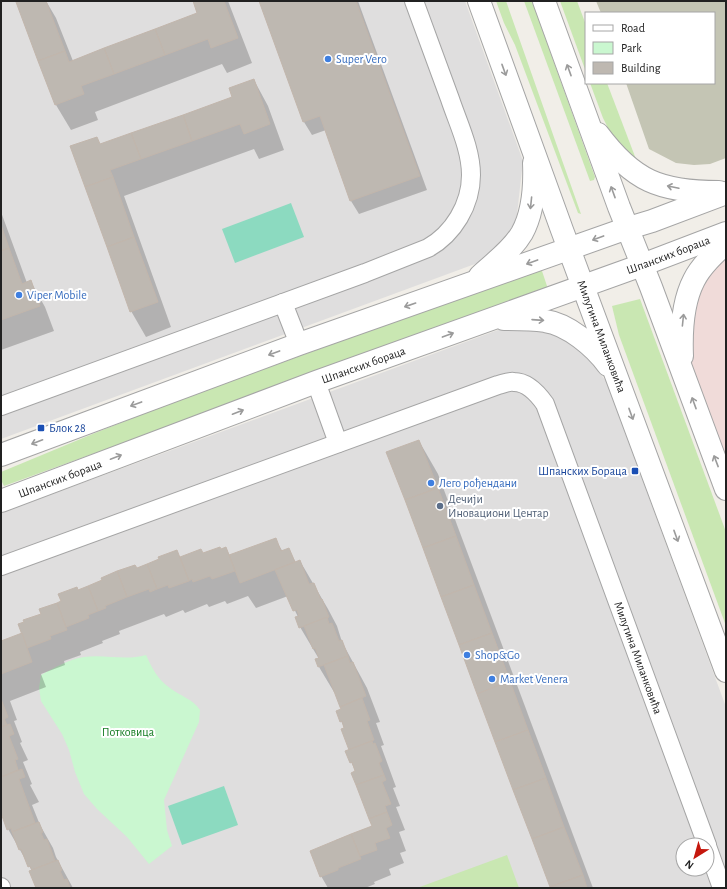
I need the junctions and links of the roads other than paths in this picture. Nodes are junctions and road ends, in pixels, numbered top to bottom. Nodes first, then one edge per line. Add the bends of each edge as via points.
1 (414, 1) edge
2 (479, 1) edge
3 (544, 1) edge
4 (587, 120) junction
5 (533, 150) junction
6 (726, 192) edge
7 (628, 228) junction
8 (726, 233) edge
9 (726, 243) edge
10 (569, 249) junction
11 (642, 265) junction
12 (471, 284) junction
13 (584, 286) junction
14 (283, 303) junction
15 (485, 322) junction
16 (299, 344) junction
17 (683, 373) junction
18 (618, 378) junction
19 (316, 382) junction
20 (1, 406) edge
21 (338, 443) junction
22 (1, 455) edge
23 (726, 489) edge
24 (1, 500) edge
25 (1, 566) edge
26 (726, 671) edge
27 (704, 837) edge
28 (715, 868) edge
29 (722, 888) edge

1 - 14 street via 466,144 471,175 462,212 446,234 428,248
2 -> 5 street, Милутина Миланковића
4 -> 3 street
6 -> 4 street via 684,190 647,180 625,165
7 -> 4 street
5 - 10 street, Милутина Миланковића
5 -> 12 street via 534,175 530,214 521,234 509,250
6 - 7 street
7 -> 10 street
7 - 11 street
8 - 11 street, Шпанских бораца
17 -> 9 street via 683,318 688,293 703,266
10 -> 12 street
10 - 13 street, Милутина Миланковића
11 - 13 street, Шпанских бораца
11 - 17 street
12 -> 16 street
13 - 15 street, Шпанских бораца
13 - 18 street, Милутина Миланковића
14 - 16 street
14 - 20 street
15 -> 18 street via 505,319 546,321 568,330 598,352
19 -> 15 street, Шпанских бораца
16 -> 22 street
23 -> 17 street
18 -> 26 street, Милутина Миланковића
19 - 21 street
24 -> 19 street, Шпанских бораца
21 - 25 street
21 - 27 street, Милутина Миланковића via 498,385 514,382 528,386 540,397 545,404
28 - 29 street, Милутина Миланковића

